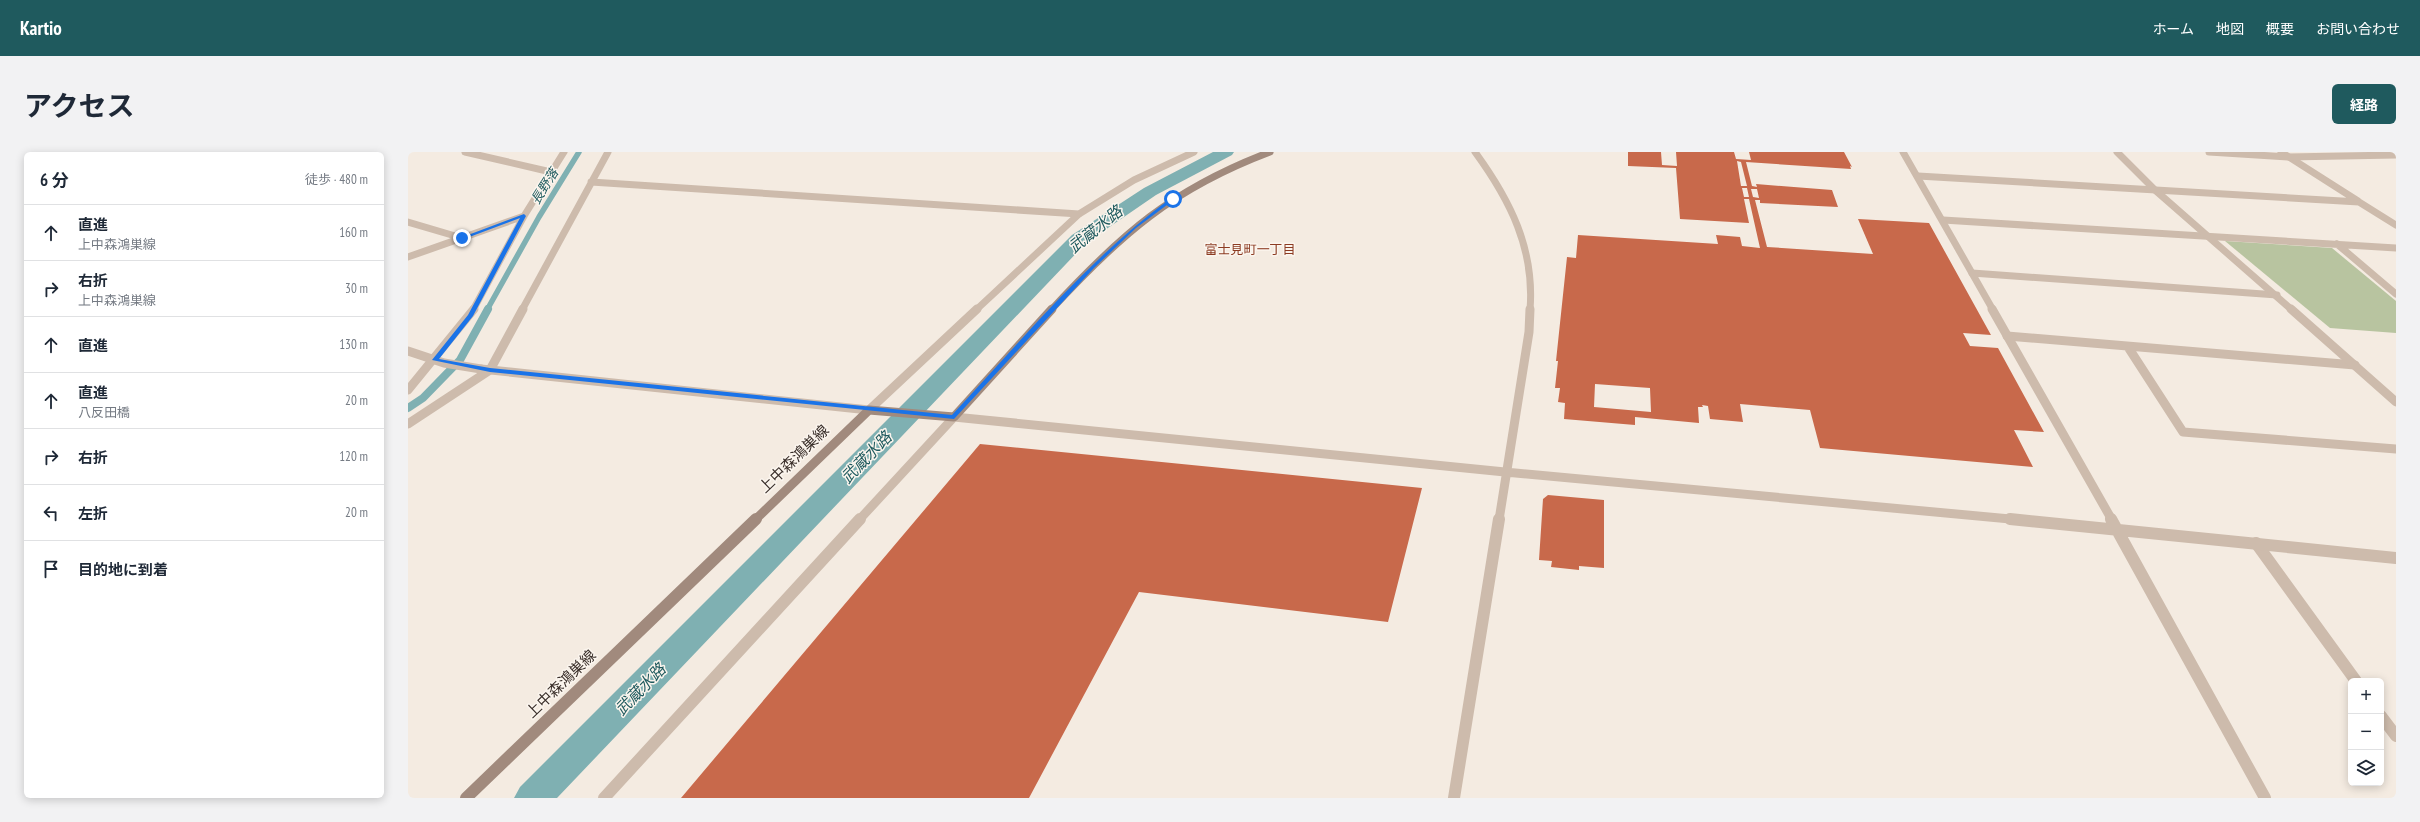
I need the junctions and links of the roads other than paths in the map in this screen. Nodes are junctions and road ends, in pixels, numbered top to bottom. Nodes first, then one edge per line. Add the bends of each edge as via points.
1 (465, 152) edge
2 (564, 152) edge
3 (608, 152) edge
4 (1194, 152) edge
5 (1270, 152) edge
6 (1475, 152) edge
7 (1903, 152) edge
8 (2117, 152) edge
9 (2209, 152) edge
10 (2282, 152) edge
11 (2391, 152) edge
12 (2396, 154) edge
13 (2288, 156) junction
14 (551, 172) junction
15 (1918, 176) junction
16 (591, 182) junction
17 (2155, 190) junction
18 (2359, 202) junction
19 (1079, 214) junction
20 (524, 216) junction
21 (1944, 220) junction
22 (408, 222) edge
23 (2396, 225) edge
24 (2208, 237) junction
25 (462, 238) junction
26 (2337, 244) junction
27 (2396, 248) edge
28 (408, 257) edge
29 (1972, 273) junction
30 (2396, 294) edge
31 (2277, 295) junction
32 (2007, 336) junction
33 (2128, 347) junction
34 (408, 351) edge
35 (439, 362) junction
36 (2355, 365) junction
37 (485, 369) junction
38 (408, 390) edge
39 (2396, 402) edge
40 (869, 410) junction
41 (954, 417) junction
42 (408, 424) edge
43 (2396, 449) edge
44 (1505, 472) junction
45 (2117, 529) junction
46 (2256, 544) junction
47 (2396, 558) edge
48 (2354, 678) edge
49 (2384, 720) edge
50 (2396, 736) edge
51 (466, 798) edge
52 (604, 798) edge
53 (1454, 798) edge
54 (2265, 798) edge

1 - 14 street
2 - 14 street
3 - 16 street
4 - 19 street via 1134,180
5 - 41 main road via 1190,188 1134,227 1070,290
6 - 44 street via 1510,204 1525,244 1531,277 1528,332
7 - 15 street
8 - 17 street
9 - 13 street
10 - 13 street
11 - 12 street
12 - 13 street
13 - 18 street
14 - 20 street
15 - 17 street
15 - 21 street
16 - 19 street
16 - 37 street
17 - 18 street
17 - 24 street
18 - 23 street
19 - 40 street
20 - 25 street
20 - 35 street via 470,316
21 - 24 street
21 - 29 street
22 - 25 street
24 - 26 street
24 - 31 street
25 - 28 street
26 - 27 street
26 - 30 street
29 - 31 street
29 - 32 street
31 - 36 street
32 - 33 street
32 - 45 street
33 - 36 street
33 - 43 street via 2183,432
34 - 35 street
35 - 37 street
35 - 38 street
36 - 39 street
37 - 40 street
37 - 42 street
40 - 41 main road
40 - 51 main road, 上中森鴻巣線
41 - 44 street
41 - 52 street
44 - 45 street
44 - 53 street
45 - 46 street
45 - 54 street
46 - 47 street
46 - 48 street
49 - 50 street

